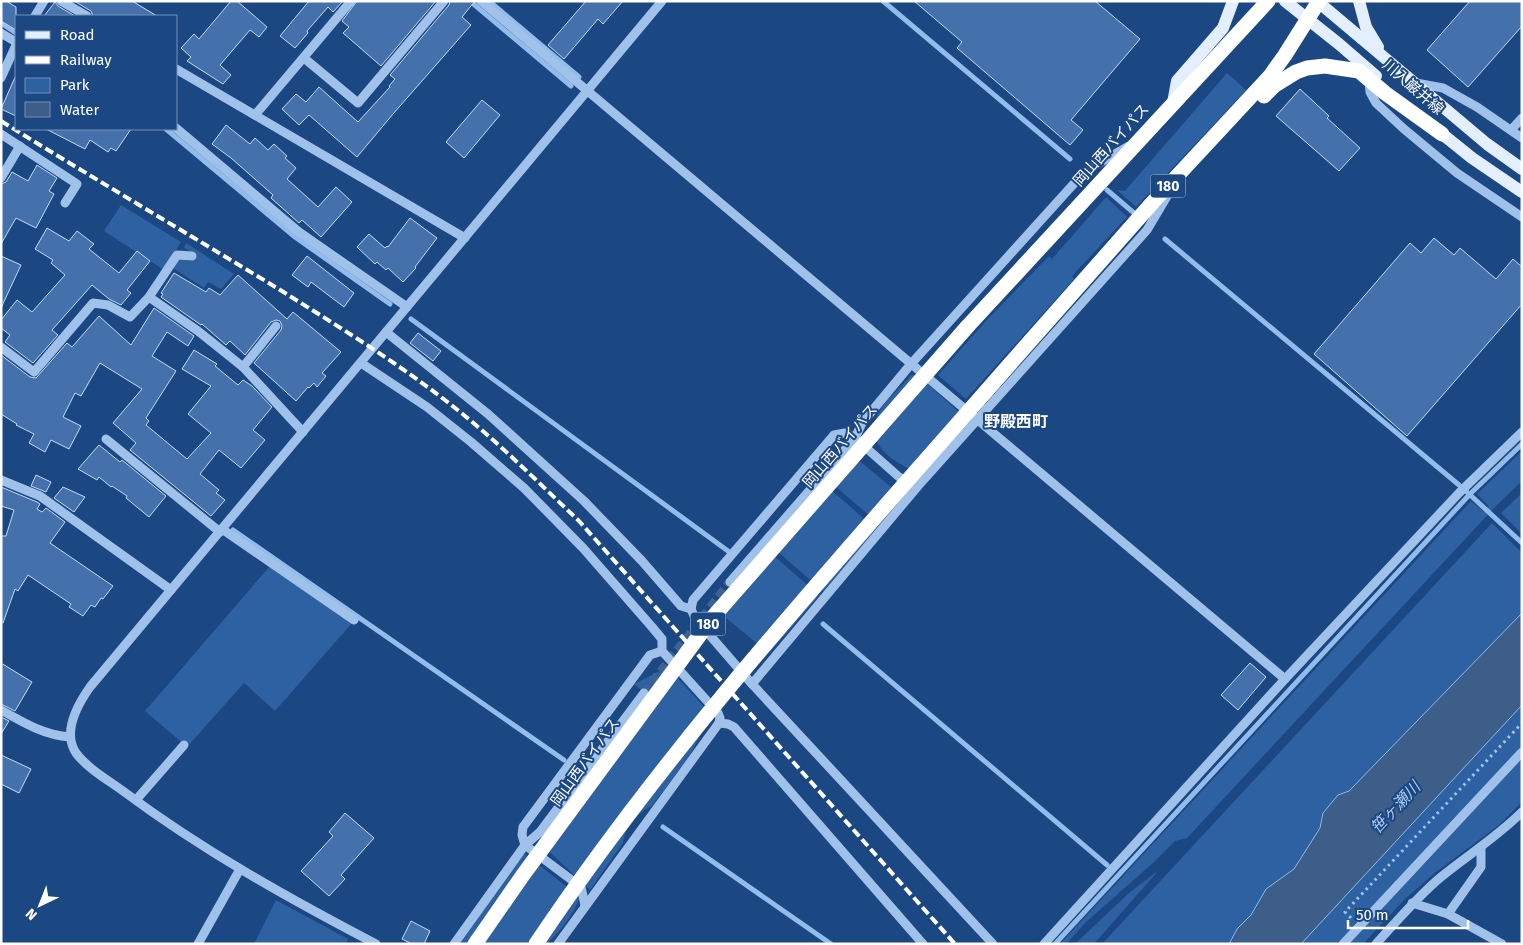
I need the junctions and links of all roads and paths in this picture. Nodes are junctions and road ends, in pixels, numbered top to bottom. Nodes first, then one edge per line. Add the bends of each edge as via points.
1 (44, 1) edge
2 (61, 1) edge
3 (351, 1) edge
4 (444, 1) edge
5 (481, 1) edge
6 (662, 1) edge
7 (1234, 1) edge
8 (1268, 1) edge
9 (1285, 1) edge
10 (1359, 1) edge
11 (1318, 2) edge
12 (36, 15) edge
13 (85, 15) edge
14 (1307, 18) junction
15 (1, 33) edge
16 (15, 42) edge
17 (15, 45) edge
18 (304, 58) junction
19 (1389, 61) junction
20 (178, 70) edge
21 (1364, 76) junction
22 (1, 78) edge
23 (1416, 83) junction
24 (586, 91) junction
25 (1173, 103) junction
26 (255, 115) junction
27 (1522, 118) edge
28 (178, 130) edge
29 (1511, 130) junction
30 (1, 134) edge
31 (1442, 134) junction
32 (1522, 138) edge
33 (1140, 140) junction
34 (1211, 141) junction
35 (20, 146) junction
36 (1184, 169) junction
37 (1522, 169) edge
38 (1, 178) edge
39 (1522, 192) edge
40 (65, 203) dead end
41 (1522, 217) edge
42 (465, 238) junction
43 (192, 256) dead end
44 (149, 297) junction
45 (407, 307) junction
46 (276, 326) dead end
47 (386, 332) junction
48 (1, 347) edge
49 (361, 363) junction
50 (911, 364) junction
51 (242, 367) junction
52 (977, 419) junction
53 (303, 432) junction
54 (1522, 432) edge
55 (855, 438) junction
56 (106, 439) dead end
57 (1, 480) edge
58 (918, 486) junction
59 (221, 530) junction
60 (730, 582) tunnel mouth
61 (171, 590) junction
62 (691, 609) junction
63 (354, 620) dead end
64 (662, 651) junction
65 (1285, 679) junction
66 (752, 684) junction
67 (644, 693) tunnel mouth
68 (1, 710) edge
69 (719, 723) junction
70 (1522, 723) edge
71 (70, 736) junction
72 (184, 745) dead end
73 (1522, 752) edge
74 (136, 800) junction
75 (1522, 812) edge
76 (525, 846) junction
77 (1481, 847) junction
78 (240, 869) junction
79 (1412, 904) junction
80 (585, 905) junction
81 (1345, 912) dead end
82 (1448, 914) junction
83 (198, 944) edge
84 (376, 944) edge
85 (454, 944) edge
86 (475, 944) edge
87 (536, 944) edge
88 (558, 944) edge
89 (923, 944) edge
90 (993, 944) edge
91 (1044, 944) edge
92 (1343, 944) edge
93 (1376, 944) edge
94 (1502, 944) edge

1 - 12 street
2 - 13 street
3 - 18 street
4 - 18 street via 358,103
5 - 24 street
6 - 24 street
7 - 25 main road via 1224,28 1177,81
8 - 25 highway, 岡山西バイパス / 180
9 - 14 main road, 川入巌井線
10 - 19 main road via 1366,27
11 - 14 highway, 180
11 - 19 main road, 川入巌井線
14 - 21 main road via 1321,38
14 - 31 main road, 川入巌井線
14 - 34 highway, 180 via 1270,76
15 - 16 street
17 - 22 street
18 - 26 street
19 - 23 main road, 川入巌井線
20 - 26 street
21 - 31 highway
21 - 34 highway via 1325,66 1296,72 1274,85 1239,122
21 - 41 street via 1376,103 1404,129 1457,173
23 - 29 street via 1443,88
23 - 37 main road, 川入巌井線 via 1487,144
24 - 42 street
24 - 50 street
25 - 33 highway, 岡山西バイパス / 180
26 - 42 street
27 - 29 street
28 - 45 street via 299,232
29 - 32 street
30 - 35 street
31 - 39 main road, 川入巌井線
33 - 50 street via 1079,178
33 - 86 highway, 岡山西バイパス / 180, bridge via 967,326 713,617
34 - 36 highway, 180
35 - 38 street
35 - 40 street via 77,184
36 - 52 street via 1147,230
36 - 87 highway, 180, bridge via 756,655 662,768
42 - 45 street
43 - 44 street via 177,255
44 - 48 street via 130,317 108,306 93,303 34,372
44 - 51 street via 198,330
45 - 47 street
46 - 51 street
47 - 49 street
47 - 62 street via 495,420 584,501 681,606
49 - 53 street
49 - 64 street via 427,407 524,488 652,627 662,639
50 - 52 street
50 - 55 street via 862,423
51 - 53 street
52 - 58 street
52 - 65 street
53 - 59 street
54 - 65 street via 1459,493
55 - 58 street via 899,477
55 - 60 street
55 - 62 street via 845,433 834,435 693,600
56 - 59 street
57 - 61 street via 40,496
58 - 66 street
59 - 61 street
59 - 63 street
61 - 71 street via 81,699 72,719
62 - 66 street
64 - 69 street via 718,713
64 - 76 street via 650,655 523,827
65 - 91 street
66 - 90 street
67 - 76 street via 540,832
68 - 71 street via 34,729 56,736
69 - 80 street
69 - 89 street via 734,727
70 - 81 path
71 - 74 street via 76,752 89,766
72 - 74 street
73 - 92 street
74 - 78 street
75 - 77 street
76 - 80 street via 581,887
76 - 85 street
77 - 79 street
77 - 82 street via 1481,867
78 - 83 street
78 - 84 street
79 - 82 street
79 - 93 street
80 - 88 street
82 - 94 street

